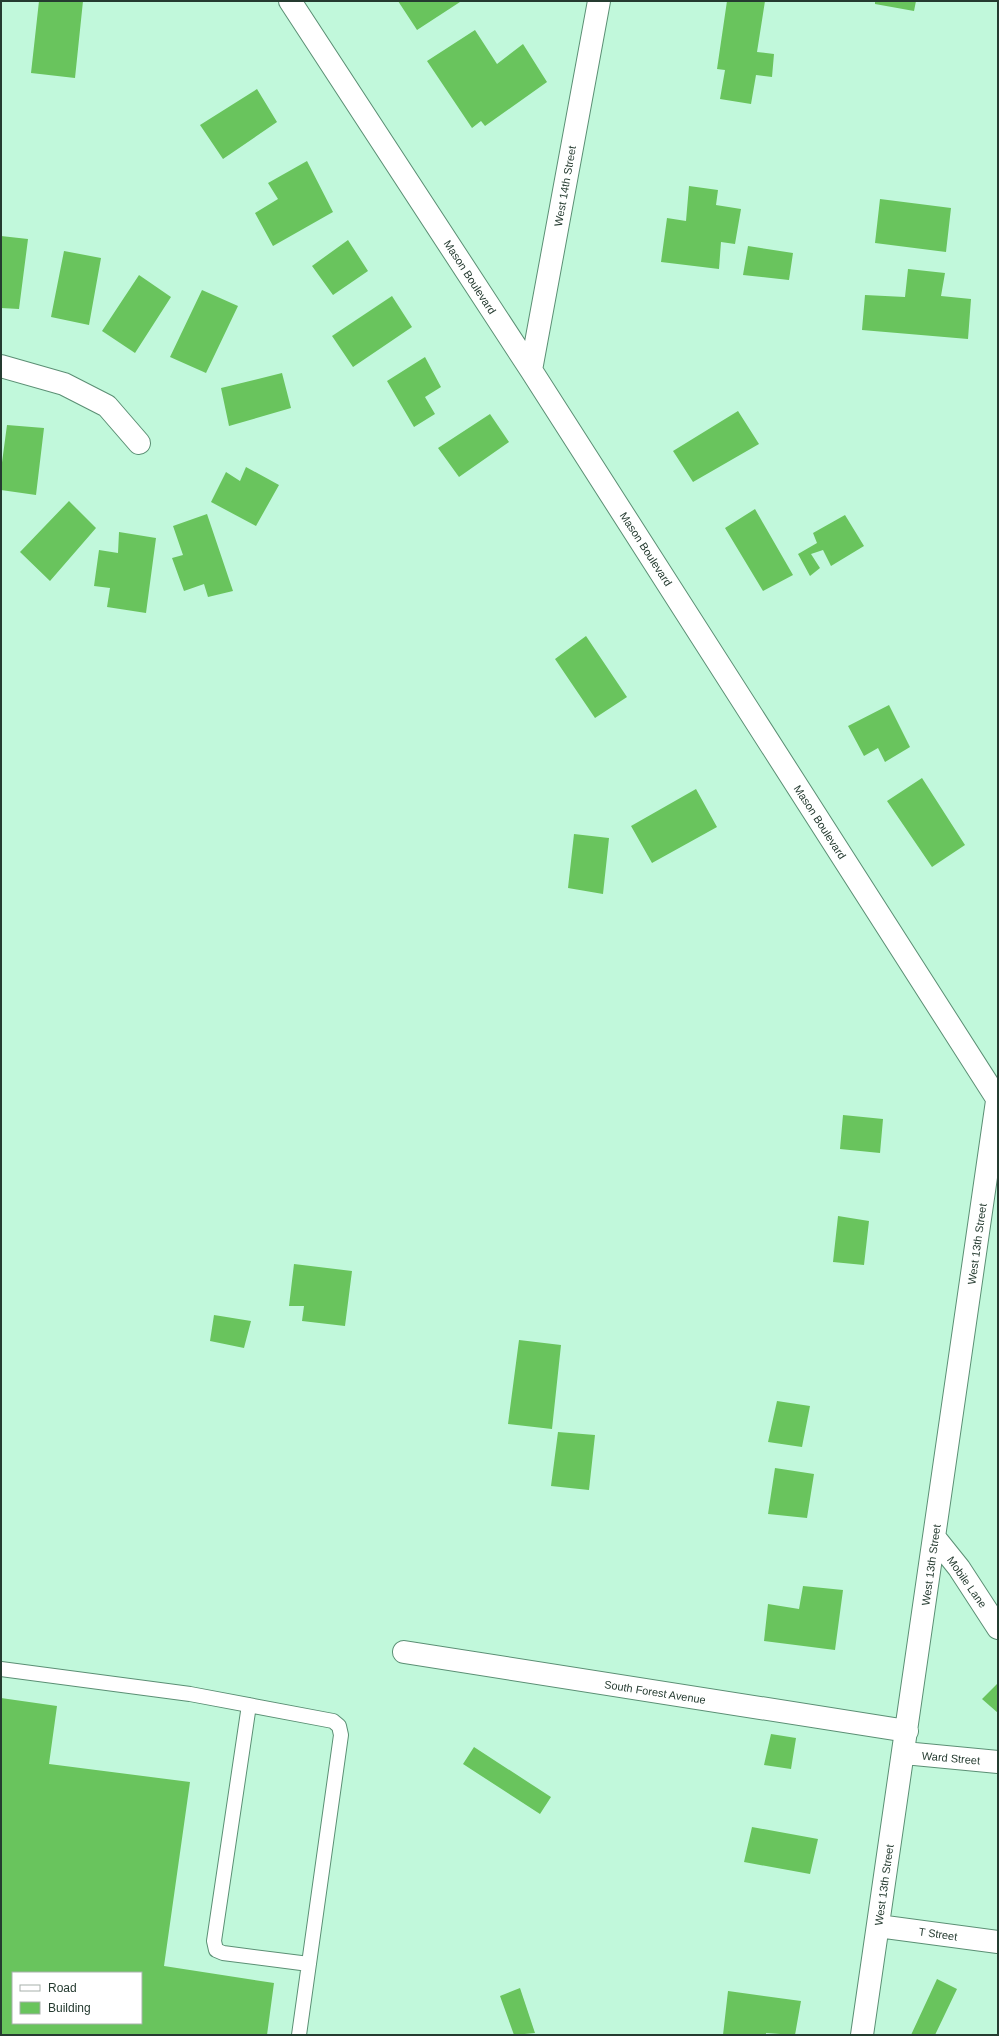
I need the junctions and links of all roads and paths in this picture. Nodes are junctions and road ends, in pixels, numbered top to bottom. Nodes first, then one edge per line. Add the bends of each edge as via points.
1 (598, 1) edge
2 (293, 2) edge
3 (1, 366) edge
4 (531, 370) junction
5 (139, 443) dead end
6 (998, 1097) edge
7 (935, 1538) junction
8 (998, 1628) edge
9 (404, 1652) dead end
10 (1, 1669) edge
11 (249, 1705) junction
12 (907, 1731) junction
13 (904, 1753) junction
14 (998, 1762) edge
15 (878, 1926) junction
16 (998, 1942) edge
17 (309, 1964) junction
18 (299, 2035) edge
19 (862, 2035) edge

1 - 4 street, West 14th Street
2 - 4 street, Mason Boulevard
3 - 5 street via 64,384 107,406
4 - 6 street, Mason Boulevard
6 - 7 street, West 13th Street
7 - 8 street, Mobile Lane via 959,1568
7 - 12 street, West 13th Street
9 - 12 street, South Forest Avenue
10 - 11 lane via 190,1694
11 - 17 lane via 333,1721 339,1726 341,1735
11 - 17 lane via 214,1941 216,1950 222,1953
12 - 13 street, West 13th Street
13 - 14 street, Ward Street
13 - 15 street, West 13th Street
15 - 16 street, T Street
15 - 19 street, West 13th Street
17 - 18 lane

